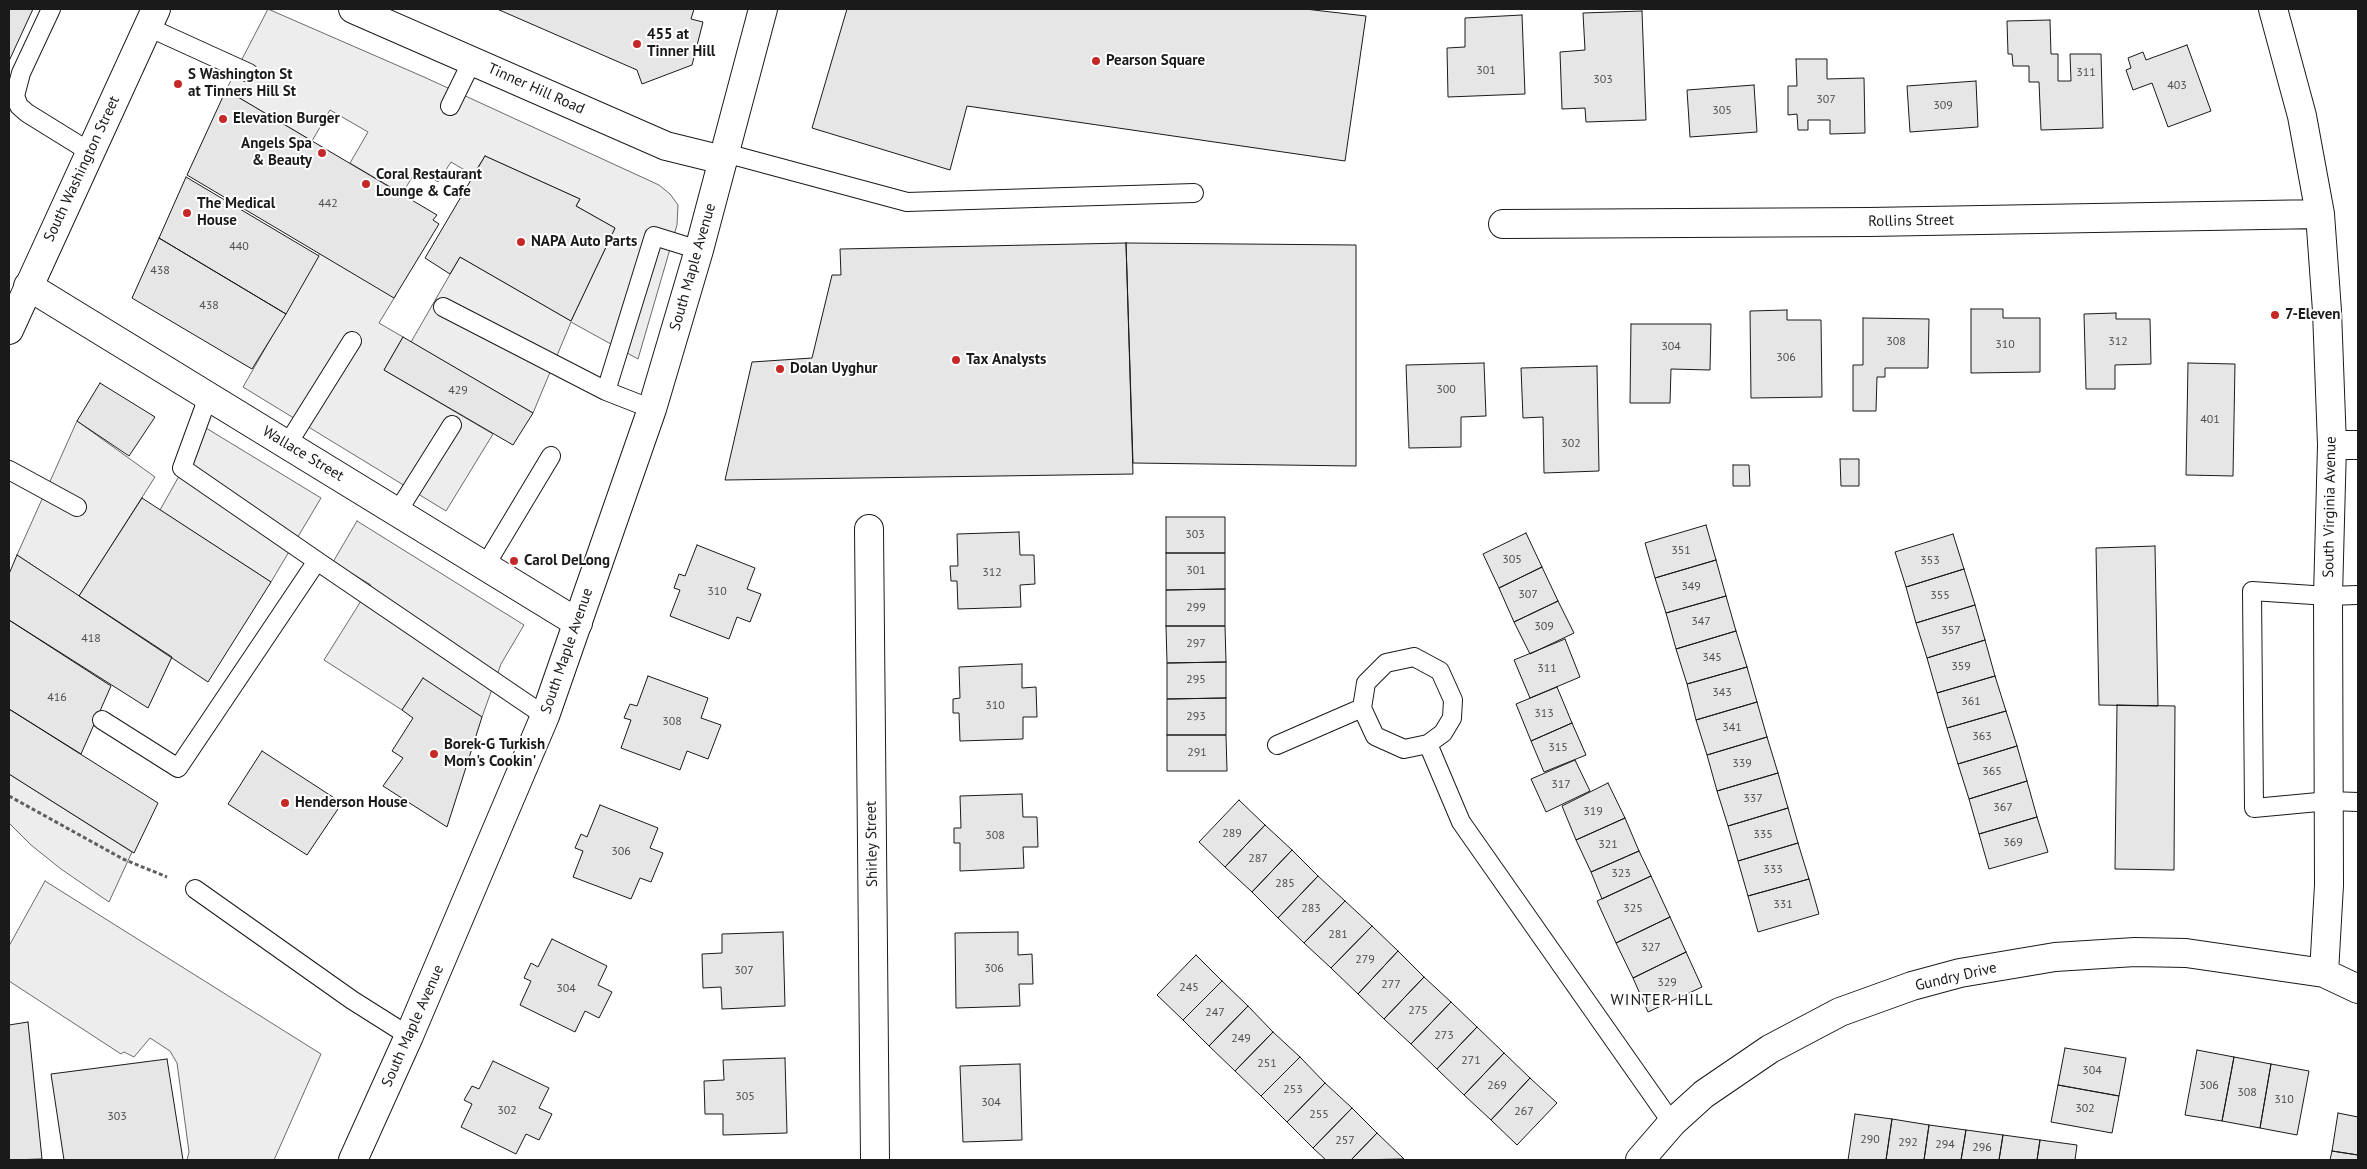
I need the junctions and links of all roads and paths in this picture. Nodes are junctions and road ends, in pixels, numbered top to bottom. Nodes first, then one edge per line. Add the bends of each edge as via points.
1 (51, 9) edge
2 (353, 9) edge
3 (763, 9) edge
4 (2273, 9) edge
5 (152, 18) edge
6 (472, 61) junction
7 (249, 73) dead end
8 (450, 106) dead end
9 (90, 152) junction
10 (724, 157) junction
11 (1194, 192) dead end
12 (2320, 214) junction
13 (1503, 224) dead end
14 (700, 250) junction
15 (28, 286) junction
16 (443, 307) dead end
17 (9, 330) edge
18 (352, 341) dead end
19 (606, 391) junction
20 (208, 397) junction
21 (652, 409) junction
22 (452, 426) dead end
23 (287, 445) junction
24 (2345, 445) edge
25 (551, 456) dead end
26 (9, 470) edge
27 (77, 507) dead end
28 (398, 512) junction
29 (869, 528) dead end
30 (317, 561) junction
31 (486, 566) junction
32 (2358, 595) edge
33 (2328, 596) junction
34 (578, 623) junction
35 (1362, 708) junction
36 (545, 716) junction
37 (102, 720) dead end
38 (1428, 744) junction
39 (1277, 745) dead end
40 (9, 796) edge
41 (2329, 801) junction
42 (2358, 802) edge
43 (195, 889) joint
44 (2324, 973) junction
45 (2358, 989) edge
46 (409, 1036) junction
47 (1672, 1123) junction
48 (353, 1160) edge
49 (875, 1160) edge
50 (1640, 1160) edge

1 - 9 lane via 21,73 15,96 26,113
2 - 6 street, Tinner Hill Road
3 - 10 street, South Maple Avenue
4 - 12 street, South Virginia Avenue via 2302,116
5 - 7 lane
5 - 9 street, South Washington Street
6 - 8 lane
6 - 10 street, Tinner Hill Road via 666,146
9 - 15 street, South Washington Street
10 - 11 lane via 907,202
10 - 14 street, South Maple Avenue
12 - 13 street, Rollins Street
12 - 24 street, South Virginia Avenue via 2327,311
14 - 19 lane via 654,236
14 - 21 street, South Maple Avenue
15 - 17 street, South Washington Street
15 - 20 street, Wallace Street
16 - 19 lane
18 - 23 lane
19 - 21 lane
20 - 23 street, Wallace Street
20 - 30 lane via 182,468
21 - 34 street, South Maple Avenue
22 - 28 lane
23 - 28 street, Wallace Street
24 - 33 street, South Virginia Avenue
25 - 31 lane
26 - 27 lane
28 - 31 street, Wallace Street
29 - 49 street, Shirley Street
30 - 36 lane
30 - 37 lane via 178,768
31 - 34 street, Wallace Street
32 - 33 lane
33 - 41 street, South Virginia Avenue
33 - 41 lane via 2252,591 2254,808
34 - 36 street, South Maple Avenue
35 - 38 lane via 1375,736 1404,749
35 - 38 lane via 1366,683 1386,663 1414,658 1440,671 1454,700 1452,718 1443,734
35 - 39 lane
36 - 46 street, South Maple Avenue
38 - 47 lane via 1462,822
40 - 43 path via 124,859
41 - 42 lane
41 - 44 street, South Virginia Avenue
43 - 46 lane via 352,1000
44 - 45 street
44 - 47 street, Gundry Drive via 2186,953 2135,952 2055,957 1960,973 1840,1012 1770,1049 1704,1094
46 - 48 street, South Maple Avenue
47 - 50 street, Gundry Drive

